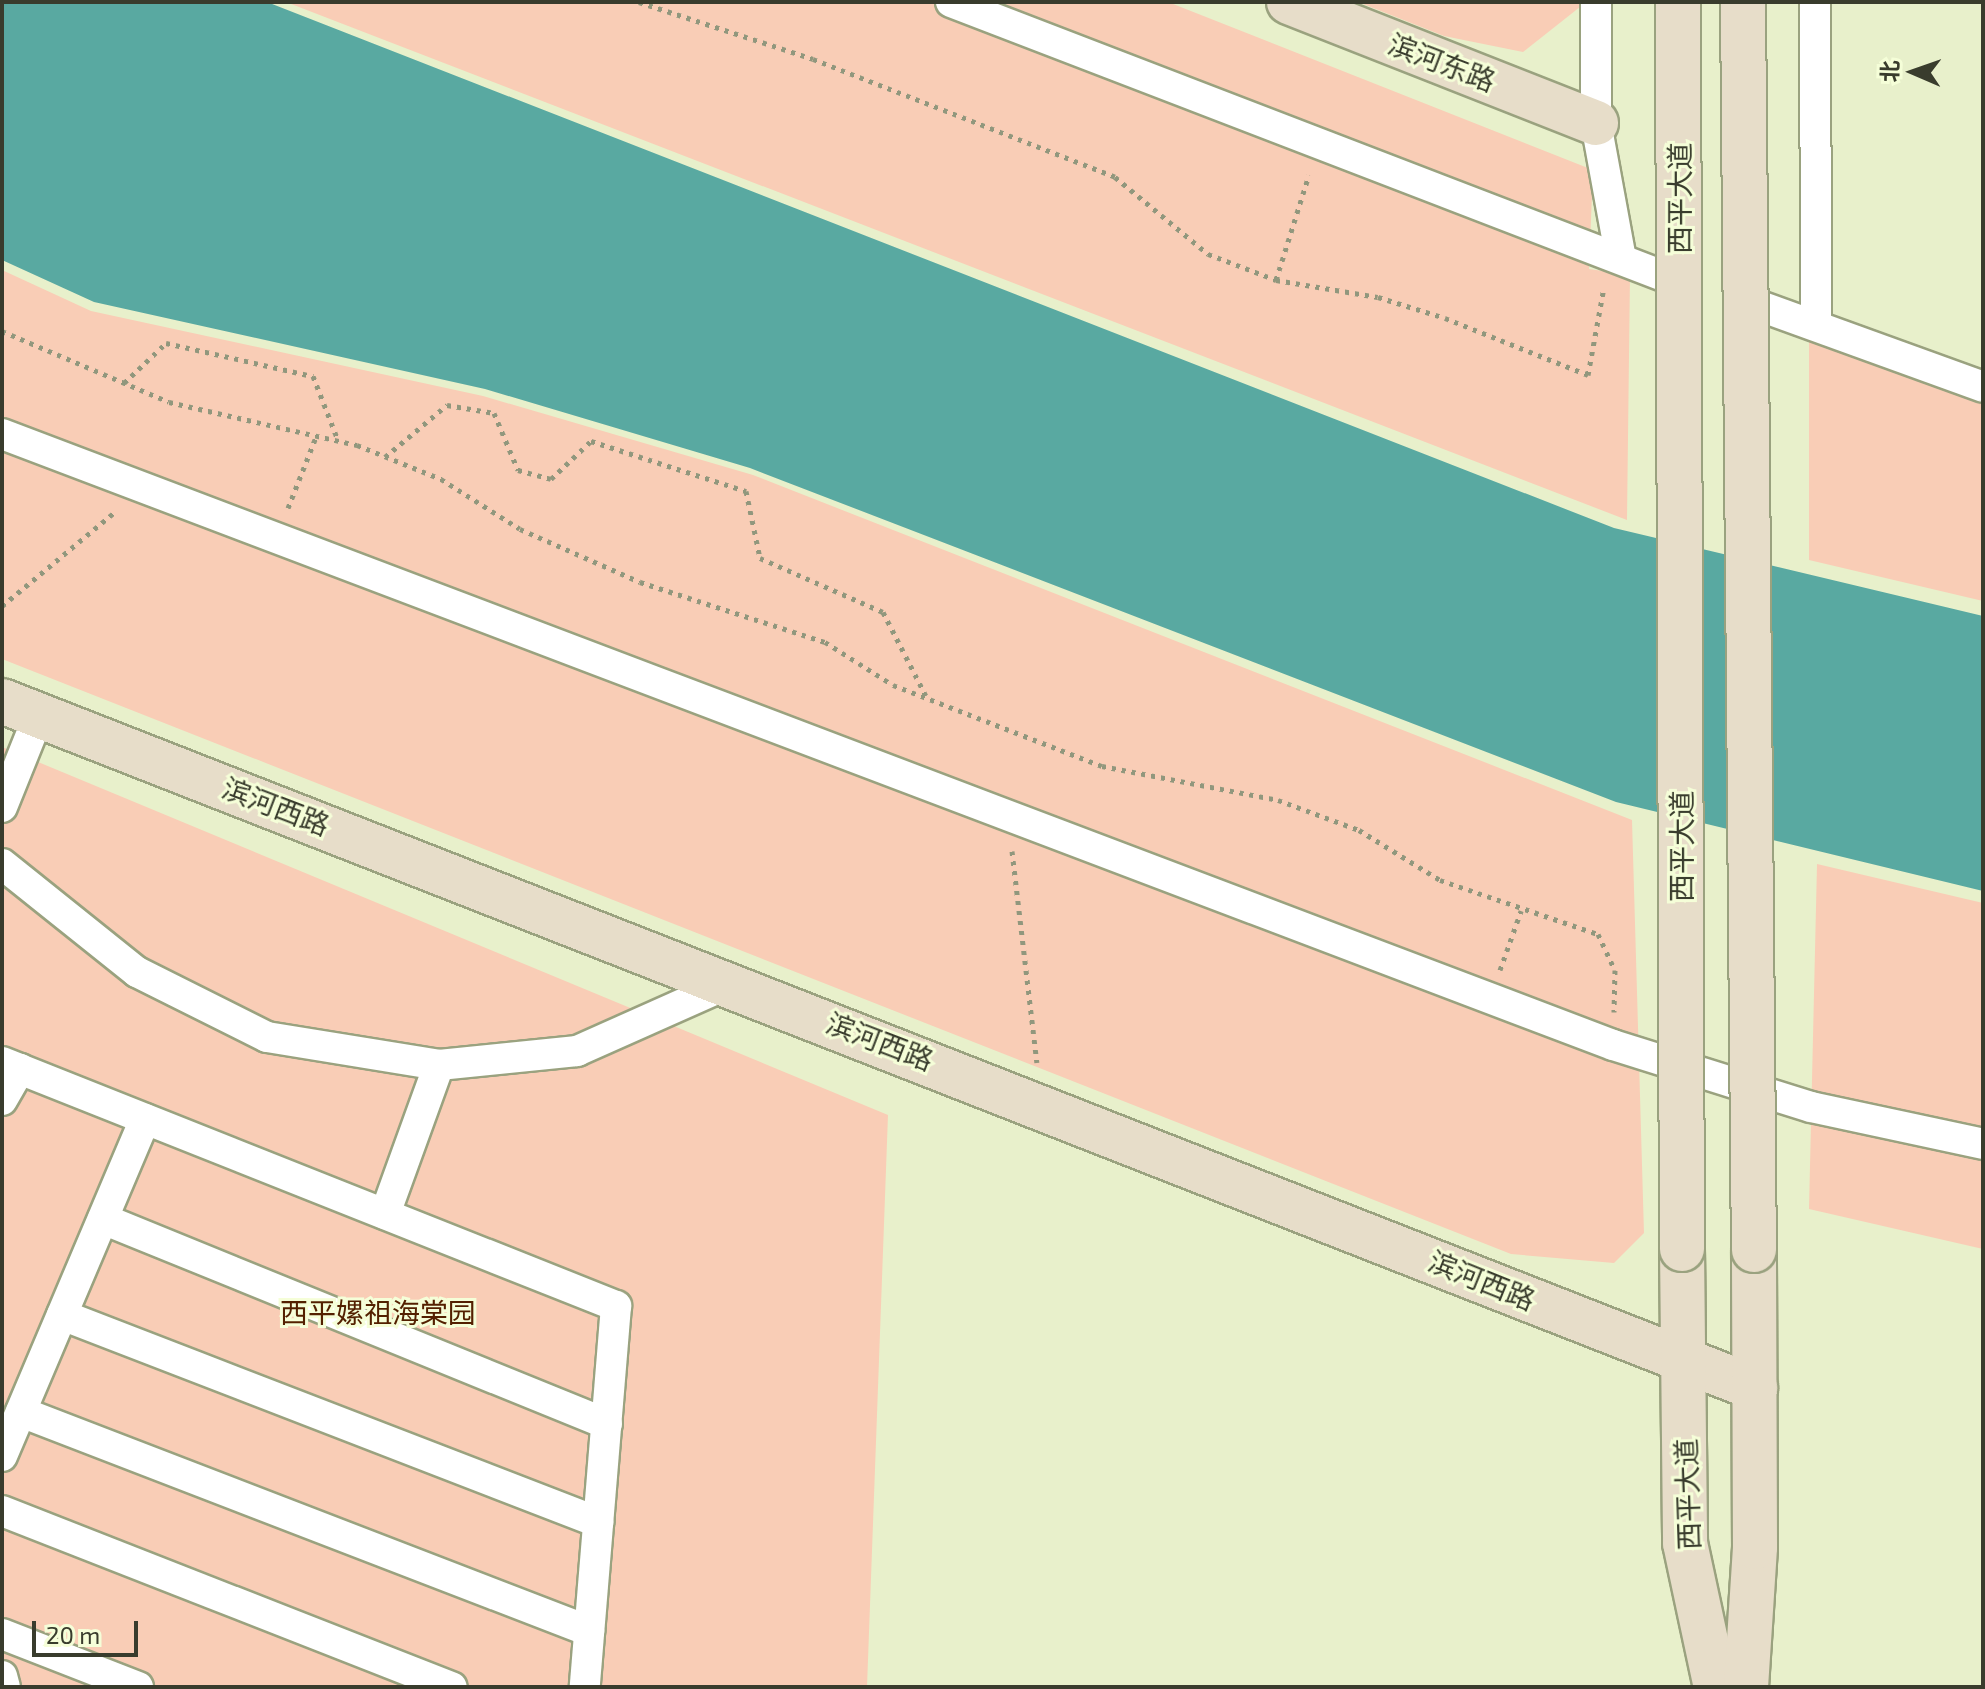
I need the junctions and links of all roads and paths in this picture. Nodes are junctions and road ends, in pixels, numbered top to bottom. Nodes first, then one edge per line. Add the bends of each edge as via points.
1 (639, 2) edge
2 (951, 2) edge
3 (1289, 2) edge
4 (1596, 2) edge
5 (1678, 2) edge
6 (1743, 2) edge
7 (1815, 2) edge
8 (1596, 123) junction
9 (1319, 143) junction
10 (1617, 257) junction
11 (1276, 280) junction
12 (1679, 282) junction
13 (1746, 301) junction
14 (1816, 321) junction
15 (2, 331) edge
16 (124, 383) junction
17 (1983, 387) edge
18 (2, 434) edge
19 (316, 437) junction
20 (338, 441) junction
21 (385, 457) junction
22 (136, 487) junction
23 (276, 539) junction
24 (2, 606) edge
25 (926, 697) junction
26 (21, 708) edge
27 (2, 807) edge
28 (1008, 816) junction
29 (2, 864) edge
30 (1521, 911) junction
31 (732, 982) junction
32 (1490, 998) junction
33 (1613, 1045) junction
34 (439, 1065) junction
35 (11, 1066) edge
36 (2, 1100) edge
37 (1042, 1104) junction
38 (145, 1119) junction
39 (1983, 1144) edge
40 (385, 1214) junction
41 (103, 1219) junction
42 (62, 1315) junction
43 (1683, 1360) junction
44 (1755, 1388) junction
45 (21, 1412) junction
46 (607, 1424) junction
47 (2, 1456) edge
48 (2, 1511) edge
49 (598, 1522) junction
50 (589, 1631) junction
51 (2, 1634) edge
52 (2, 1676) edge
53 (5, 1687) edge
54 (138, 1687) edge
55 (452, 1687) edge
56 (585, 1687) edge
57 (1716, 1687) edge
58 (1746, 1687) edge

1 - 11 path via 813,59 1115,177 1208,254
2 - 9 street
3 - 8 main road, 滨河东路
4 - 8 street
5 - 12 main road, 西平大道, bridge
6 - 13 main road, bridge
7 - 14 street
8 - 10 street
9 - 10 street
9 - 11 path
10 - 11 path via 1588,375 1378,297
10 - 12 street
12 - 43 main road, 西平大道, bridge
13 - 14 street
13 - 44 main road, bridge
14 - 17 street
15 - 16 path
16 - 19 path via 169,402
16 - 20 path via 166,343 313,376
18 - 22 street
19 - 20 path
19 - 23 path
20 - 21 path
21 - 25 path via 626,576 825,642 893,685
21 - 25 path via 447,405 494,413 518,470 551,479 591,441 746,491 760,558 883,612
22 - 23 street
22 - 24 path
23 - 28 street
25 - 30 path via 1102,766 1278,800 1359,830 1440,880
26 - 27 street
26 - 31 main road, 滨河西路
28 - 32 street
28 - 37 path
29 - 34 street via 137,972 267,1037
30 - 32 path
30 - 33 path via 1598,934 1615,970
31 - 34 street via 577,1051
31 - 37 main road, 滨河西路
32 - 33 street
33 - 39 street via 1811,1107
34 - 40 street
35 - 36 street
35 - 38 street
37 - 43 main road, 滨河西路
38 - 40 street
38 - 41 street
40 - 46 street via 616,1306
41 - 42 street
41 - 46 street
42 - 45 street
42 - 49 street
43 - 44 main road, 滨河西路
43 - 57 main road, 西平大道 via 1685,1543
44 - 58 main road
45 - 47 street
45 - 50 street
46 - 49 street
48 - 55 street
49 - 50 street
50 - 56 street
51 - 54 street
52 - 53 street

